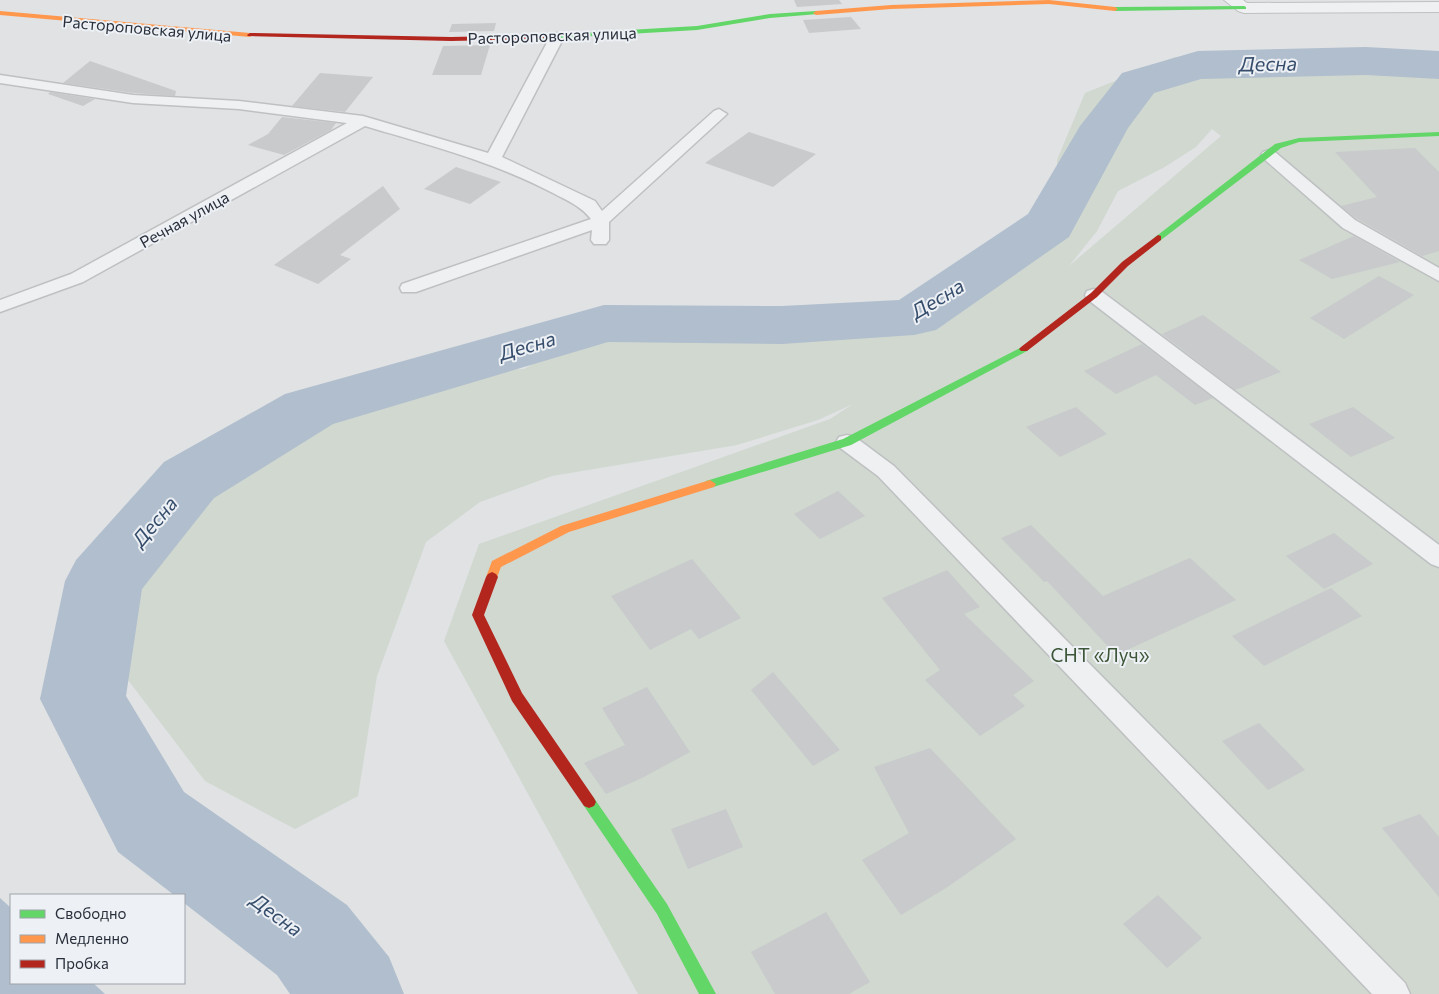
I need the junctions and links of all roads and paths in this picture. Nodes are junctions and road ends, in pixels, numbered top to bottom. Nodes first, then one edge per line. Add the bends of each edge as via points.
1 (1238, 4) edge
2 (1439, 7) edge
3 (0, 14) edge
4 (557, 37) junction
5 (0, 79) edge
6 (719, 114) dead end
7 (364, 121) junction
8 (1439, 134) edge
9 (1269, 155) junction
10 (493, 159) junction
11 (601, 221) junction
12 (600, 240) dead end
13 (1439, 276) edge
14 (409, 288) dead end
15 (1094, 295) junction
16 (0, 306) edge
17 (847, 442) junction
18 (1439, 558) edge
19 (708, 994) edge
20 (1394, 994) edge

1 - 2 street
1 - 4 street, Растороповская улица via 1103,9 1049,2 890,7 770,16 696,28
3 - 4 street, Растороповская улица via 229,36
4 - 10 lane
5 - 7 lane via 134,99 239,105
6 - 11 lane
7 - 10 lane
7 - 16 lane, Речная улица via 77,278
8 - 9 street via 1299,140 1278,146
9 - 13 lane via 1349,224
9 - 15 street via 1125,264
10 - 11 lane via 589,204
11 - 12 lane
11 - 14 lane
15 - 17 street via 1031,345
15 - 18 lane
17 - 19 street via 565,529 496,564 478,615 517,697 662,909
17 - 20 lane via 886,470

